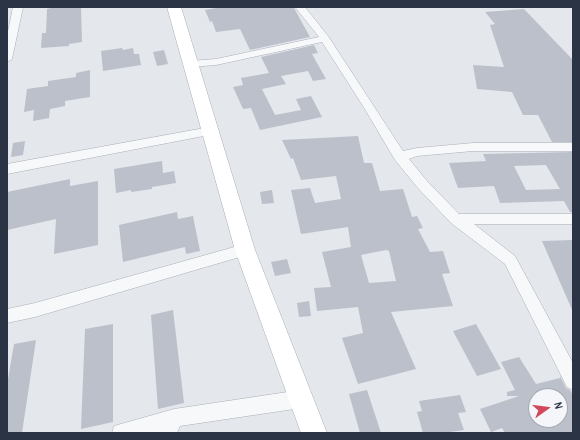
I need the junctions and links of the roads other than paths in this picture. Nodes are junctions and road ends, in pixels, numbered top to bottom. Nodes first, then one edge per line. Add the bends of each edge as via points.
1 (18, 7) edge
2 (174, 7) edge
3 (300, 7) edge
4 (325, 38) junction
5 (8, 52) edge
6 (190, 64) junction
7 (210, 131) junction
8 (573, 147) edge
9 (399, 157) junction
10 (7, 169) edge
11 (456, 219) junction
12 (573, 219) edge
13 (245, 250) junction
14 (7, 316) edge
15 (573, 381) edge
16 (301, 399) junction
17 (170, 425) edge
18 (122, 433) edge
19 (314, 433) edge

1 - 5 street
2 - 6 street
3 - 4 street
4 - 6 street via 216,62
4 - 9 street
6 - 7 street
7 - 10 street
7 - 13 street
8 - 9 street via 473,147 417,152
9 - 11 street
11 - 12 street
11 - 15 street via 510,260
13 - 14 street
13 - 16 street
16 - 17 street
16 - 19 street
17 - 18 street

